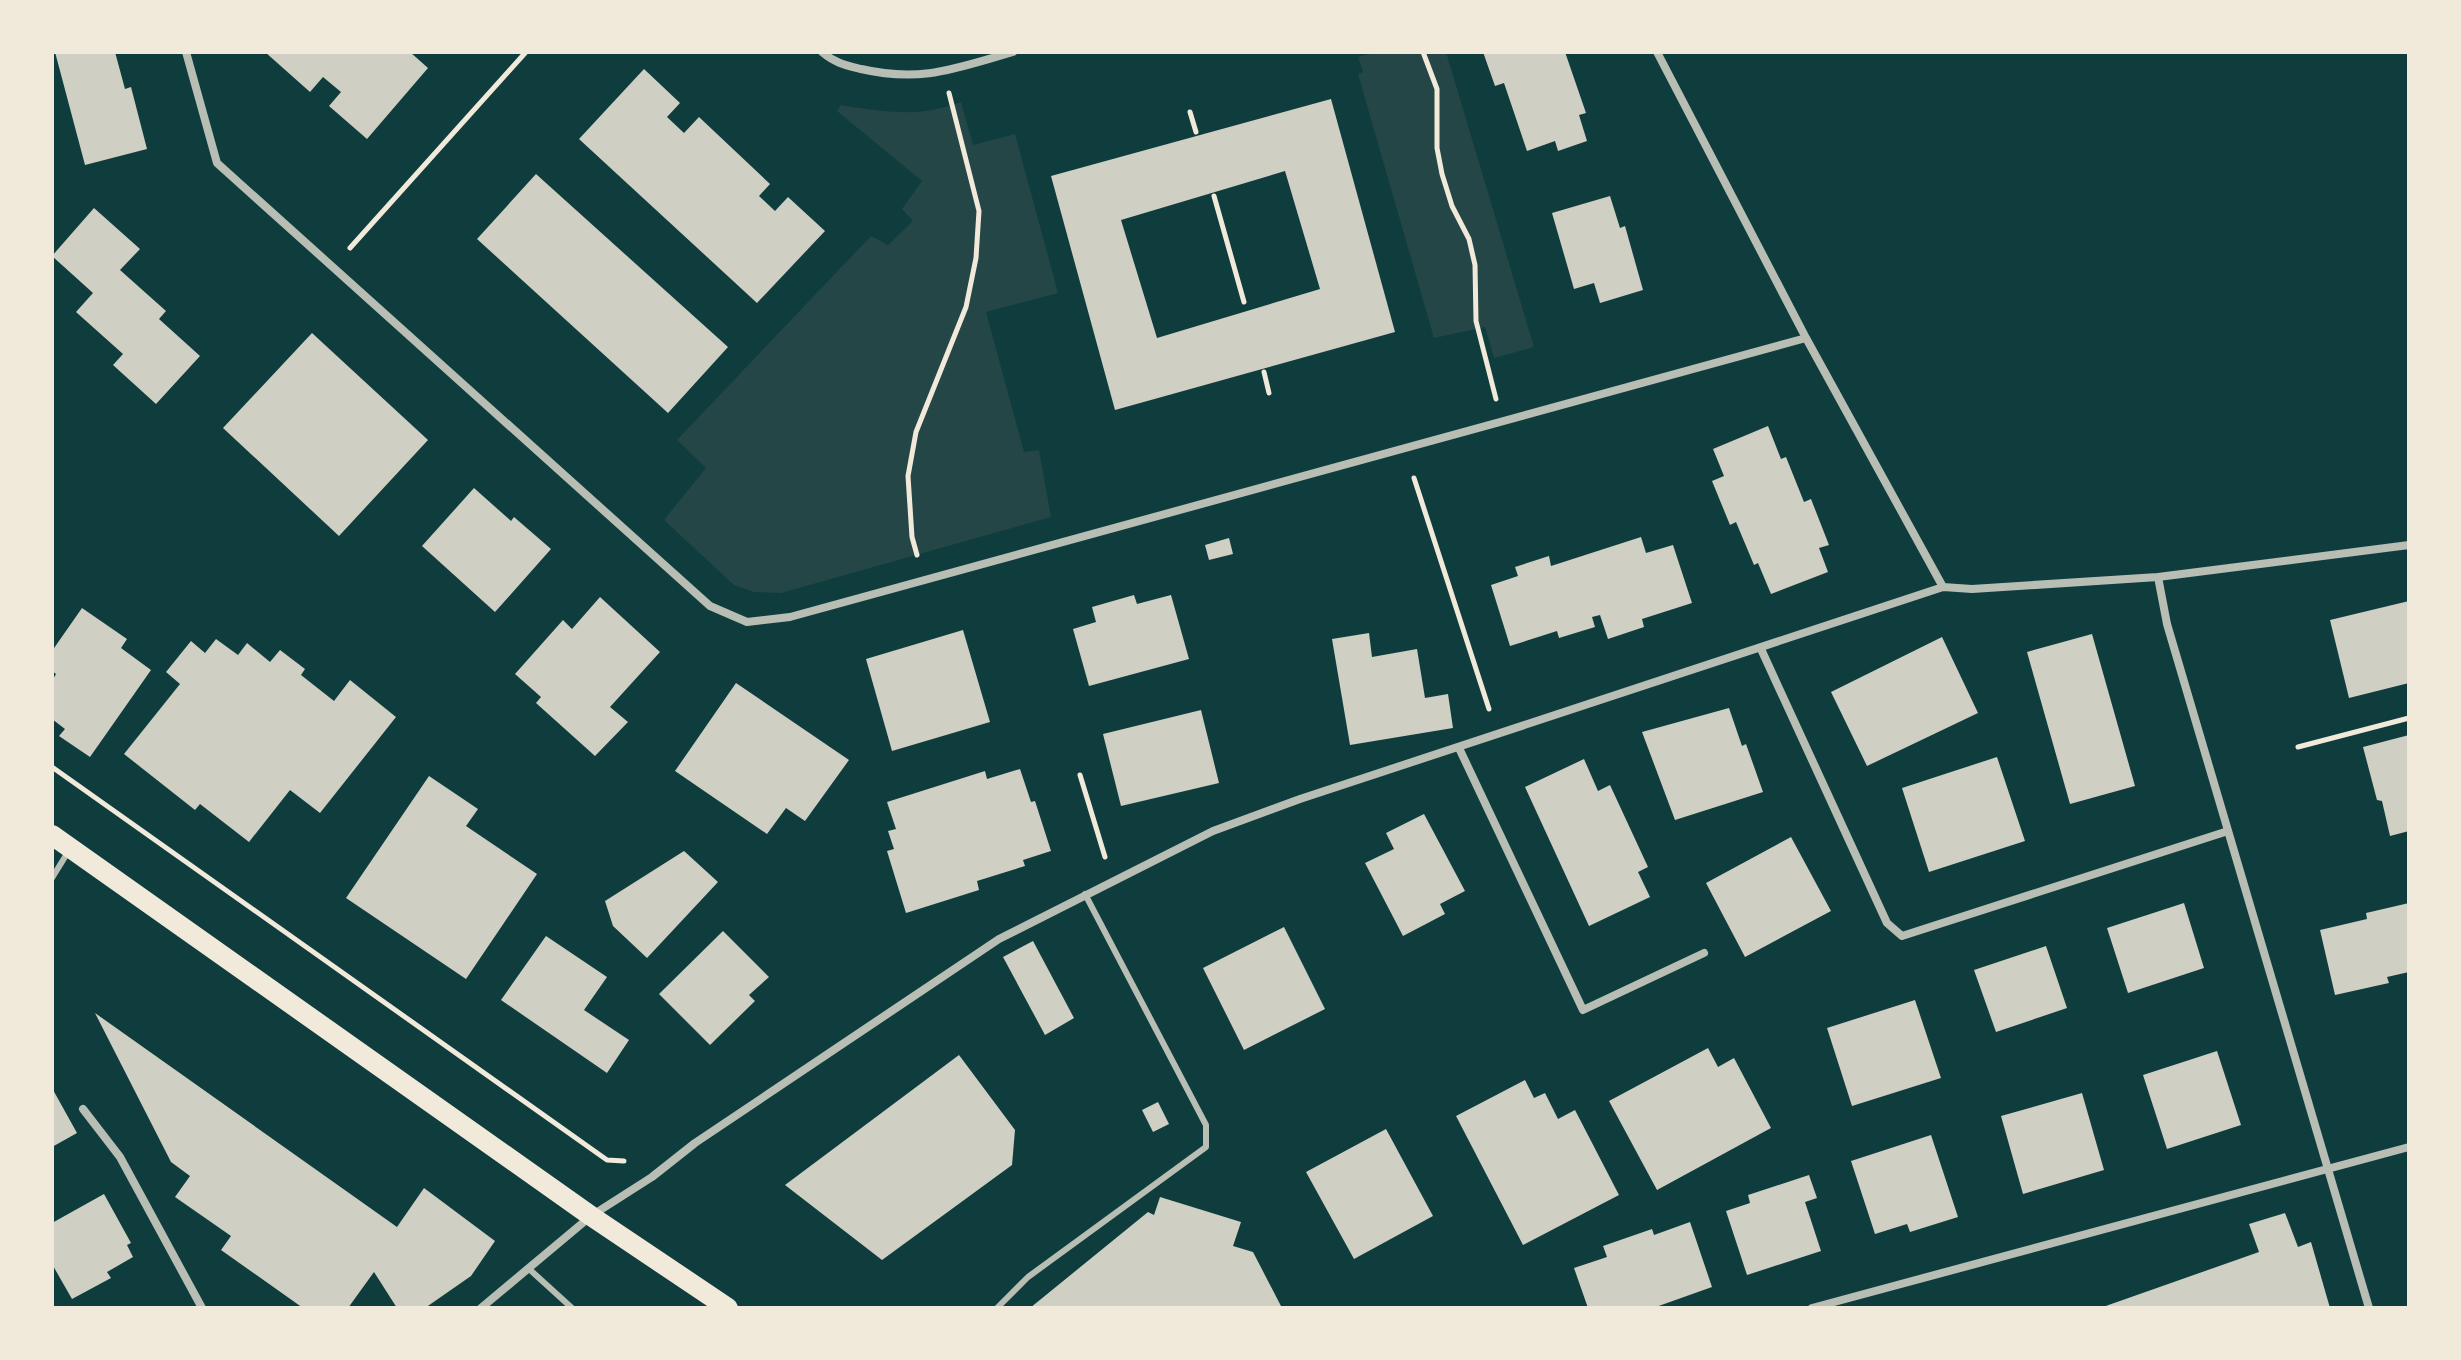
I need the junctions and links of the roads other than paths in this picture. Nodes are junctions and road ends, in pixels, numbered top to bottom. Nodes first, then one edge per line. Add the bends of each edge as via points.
1 (186, 52) edge
2 (822, 52) edge
3 (1013, 52) edge
4 (1657, 52) edge
5 (1806, 338) junction
6 (2409, 545) edge
7 (2158, 577) junction
8 (1943, 587) junction
9 (1761, 649) junction
10 (1459, 748) junction
11 (2228, 831) junction
12 (52, 835) edge
13 (70, 849) junction
14 (52, 878) edge
15 (1085, 894) junction
16 (1704, 953) dead end
17 (83, 1109) dead end
18 (2409, 1147) edge
19 (2327, 1167) junction
20 (591, 1216) junction
21 (528, 1268) junction
22 (202, 1308) edge
23 (481, 1308) edge
24 (572, 1308) edge
25 (728, 1308) edge
26 (997, 1308) edge
27 (1812, 1308) edge
28 (2369, 1308) edge

1 - 5 street via 217,163 710,606 747,622 790,617
2 - 3 street via 834,62 891,76 943,73
4 - 5 street
5 - 8 street
6 - 7 street
7 - 8 street
7 - 11 street
8 - 9 street
9 - 10 street
9 - 11 street via 1887,923 1902,936
10 - 15 street via 1213,831
10 - 16 street via 1583,1010
11 - 19 street
12 - 13 main road
13 - 14 lane
13 - 20 main road
15 - 20 street via 999,939
15 - 26 lane via 1206,1125 1206,1147 1028,1277
17 - 22 street via 120,1157
18 - 19 street
19 - 27 street
19 - 28 street
20 - 21 street
20 - 25 main road
21 - 23 street
21 - 24 lane

